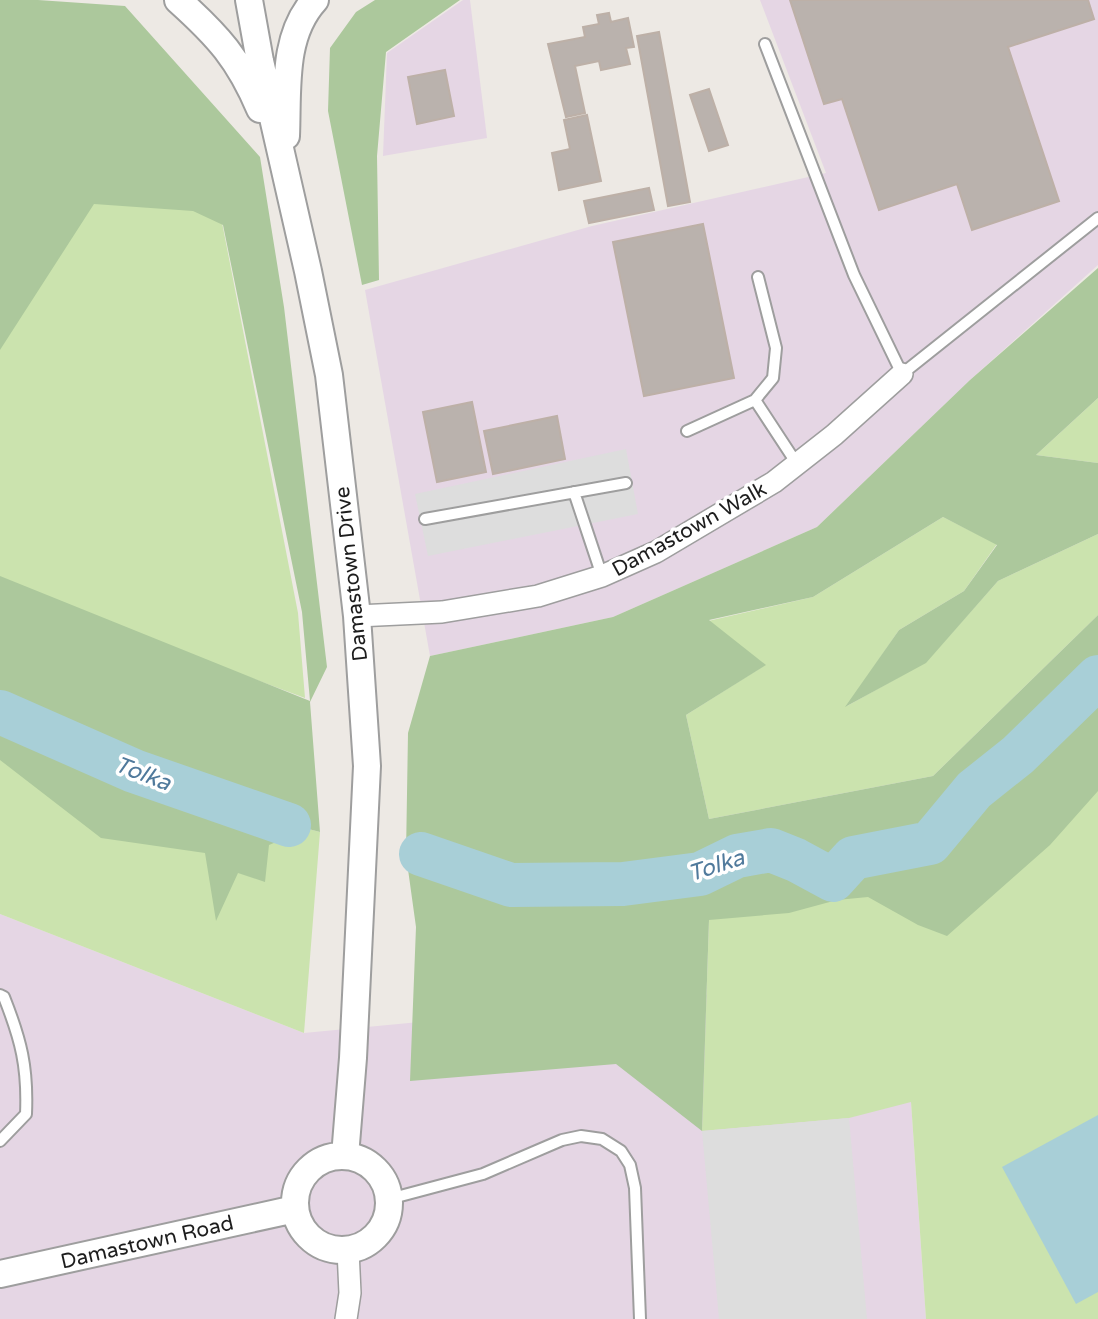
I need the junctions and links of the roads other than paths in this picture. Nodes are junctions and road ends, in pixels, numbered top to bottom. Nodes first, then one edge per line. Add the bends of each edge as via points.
1 (178, 0) edge
2 (249, 0) edge
3 (315, 0) edge
4 (765, 44) dead end
5 (284, 166) junction
6 (1098, 218) edge
7 (758, 277) dead end
8 (902, 374) junction
9 (755, 400) junction
10 (687, 431) dead end
11 (797, 464) junction
12 (626, 483) dead end
13 (573, 492) junction
14 (425, 519) dead end
15 (602, 576) junction
16 (357, 616) junction
17 (0, 995) edge
18 (0, 1141) edge
19 (345, 1156) junction
20 (388, 1199) junction
21 (295, 1209) junction
22 (348, 1250) junction
23 (0, 1275) edge
24 (346, 1319) edge
25 (640, 1319) edge

1 - 5 street via 231,52
2 - 5 street, Damastown Drive
3 - 5 street via 298,23 291,45
4 - 8 lane via 854,275
5 - 16 street, Damastown Drive via 329,375
6 - 8 lane
7 - 9 lane via 776,348 773,378
8 - 11 street, Damastown Walk
9 - 10 lane
9 - 11 lane
11 - 15 street, Damastown Walk via 656,552
12 - 13 lane
13 - 14 lane
13 - 15 lane
15 - 16 street, Damastown Walk via 538,596 442,612
16 - 19 street, Damastown Drive via 367,766
17 - 18 lane via 20,1038 27,1081 26,1114
19 - 20 street via 370,1165 386,1186
19 - 21 street via 318,1162 307,1171 299,1182
20 - 22 street via 378,1232 362,1246
20 - 25 lane via 483,1174 562,1140 580,1136 602,1139 621,1151 635,1188
21 - 22 street via 307,1236 333,1250
21 - 23 street, Damastown Road
22 - 24 street

